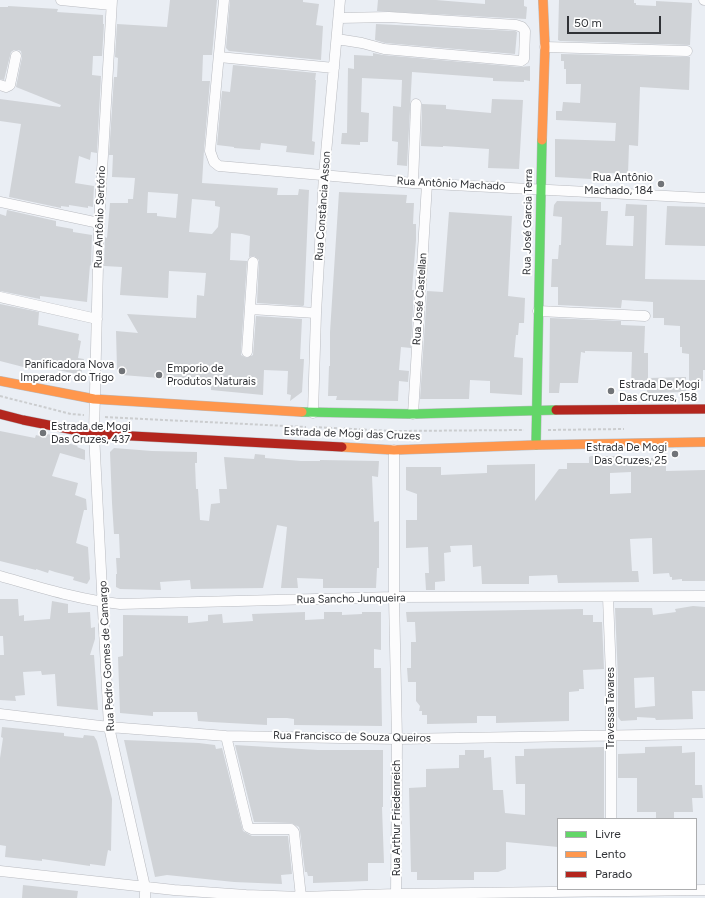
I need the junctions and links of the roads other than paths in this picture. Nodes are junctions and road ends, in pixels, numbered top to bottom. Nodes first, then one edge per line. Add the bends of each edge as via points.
1 (61, 0) edge
2 (224, 0) edge
3 (340, 0) edge
4 (543, 0) edge
5 (112, 2) edge
6 (339, 18) junction
7 (337, 39) junction
8 (545, 47) junction
9 (687, 51) dead end
10 (16, 56) dead end
11 (219, 57) junction
12 (334, 68) junction
13 (0, 85) edge
14 (416, 104) dead end
15 (324, 175) junction
16 (413, 183) junction
17 (427, 184) junction
18 (540, 190) junction
19 (705, 198) edge
20 (0, 202) edge
21 (99, 223) junction
22 (253, 262) dead end
23 (0, 297) edge
24 (250, 309) junction
25 (538, 311) junction
26 (316, 313) junction
27 (645, 316) dead end
28 (97, 319) junction
29 (247, 352) dead end
30 (0, 381) edge
31 (94, 399) junction
32 (705, 409) edge
33 (537, 410) junction
34 (313, 413) junction
35 (0, 414) edge
36 (412, 414) junction
37 (94, 434) junction
38 (705, 442) edge
39 (536, 445) junction
40 (394, 450) junction
41 (0, 576) edge
42 (705, 596) edge
43 (394, 597) junction
44 (608, 597) junction
45 (103, 602) junction
46 (0, 714) edge
47 (109, 727) junction
48 (705, 734) edge
49 (226, 736) junction
50 (610, 736) junction
51 (397, 739) junction
52 (611, 818) edge
53 (0, 871) edge
54 (145, 887) junction
55 (611, 890) edge
56 (705, 890) edge
57 (396, 896) edge
58 (300, 897) junction
59 (145, 898) edge

1 - 5 street
2 - 11 street
3 - 6 street, Rua Constância Asson
4 - 8 main road, Rua José Garcia Terra
5 - 21 street, Rua Antônio Sertório
6 - 7 street, Rua Constância Asson
6 - 7 street via 389,17 516,25 525,31 524,59 521,61 384,49
7 - 12 street, Rua Constância Asson
8 - 9 street
8 - 18 main road, Rua José Garcia Terra
10 - 13 street via 10,85
11 - 12 street
11 - 15 street, Rua Antônio Machado via 210,151 214,162 222,167
12 - 15 street, Rua Constância Asson
14 - 16 street
15 - 16 street, Rua Antônio Machado
15 - 26 street, Rua Constância Asson
16 - 17 street, Rua Antônio Machado
17 - 18 street, Rua Antônio Machado
17 - 36 street, Rua José Castellan
18 - 19 street, Rua Antônio Machado
18 - 25 main road, Rua José Garcia Terra
20 - 21 street
21 - 28 street, Rua Antônio Sertório
22 - 24 street
23 - 28 street
24 - 26 street
24 - 29 street
25 - 27 street
25 - 33 main road, Rua José Garcia Terra
26 - 34 street, Rua Constância Asson
28 - 31 street, Rua Antônio Sertório
30 - 31 main road, Estrada de Mogi das Cruzes
31 - 34 main road, Estrada de Mogi das Cruzes
31 - 37 street, Rua Antônio Sertório
32 - 33 main road, Estrada de Mogi das Cruzes
33 - 36 main road, Estrada de Mogi das Cruzes
33 - 39 main road, Rua José Garcia Terra
34 - 36 main road, Estrada de Mogi das Cruzes
35 - 37 main road, Estrada de Mogi das Cruzes
37 - 40 main road, Estrada de Mogi das Cruzes
37 - 45 street, Rua Pedro Gomes de Camargo
38 - 39 main road, Estrada de Mogi das Cruzes
39 - 40 main road, Estrada de Mogi das Cruzes
40 - 43 street, Rua Arthur Friedenreich
41 - 45 street, Rua Sancho Junqueira via 71,596
42 - 44 street, Rua Sancho Junqueira
43 - 44 street, Rua Sancho Junqueira
43 - 45 street, Rua Sancho Junqueira via 150,604
43 - 51 street, Rua Arthur Friedenreich
44 - 50 street, Travessa Tavares
45 - 47 street, Rua Pedro Gomes de Camargo
46 - 47 street, Rua Francisco de Souza Queiros
47 - 49 street, Rua Francisco de Souza Queiros
47 - 54 street, Rua Pedro Gomes de Camargo
48 - 50 street, Rua Francisco de Souza Queiros
49 - 51 street, Rua Francisco de Souza Queiros
49 - 58 street via 248,827 291,829 294,832
50 - 51 street, Rua Francisco de Souza Queiros
50 - 52 street, Travessa Tavares
51 - 57 street, Rua Arthur Friedenreich
53 - 54 street
54 - 58 street
54 - 59 street, Rua Pedro Gomes de Camargo
55 - 56 street
55 - 57 street
57 - 58 street

